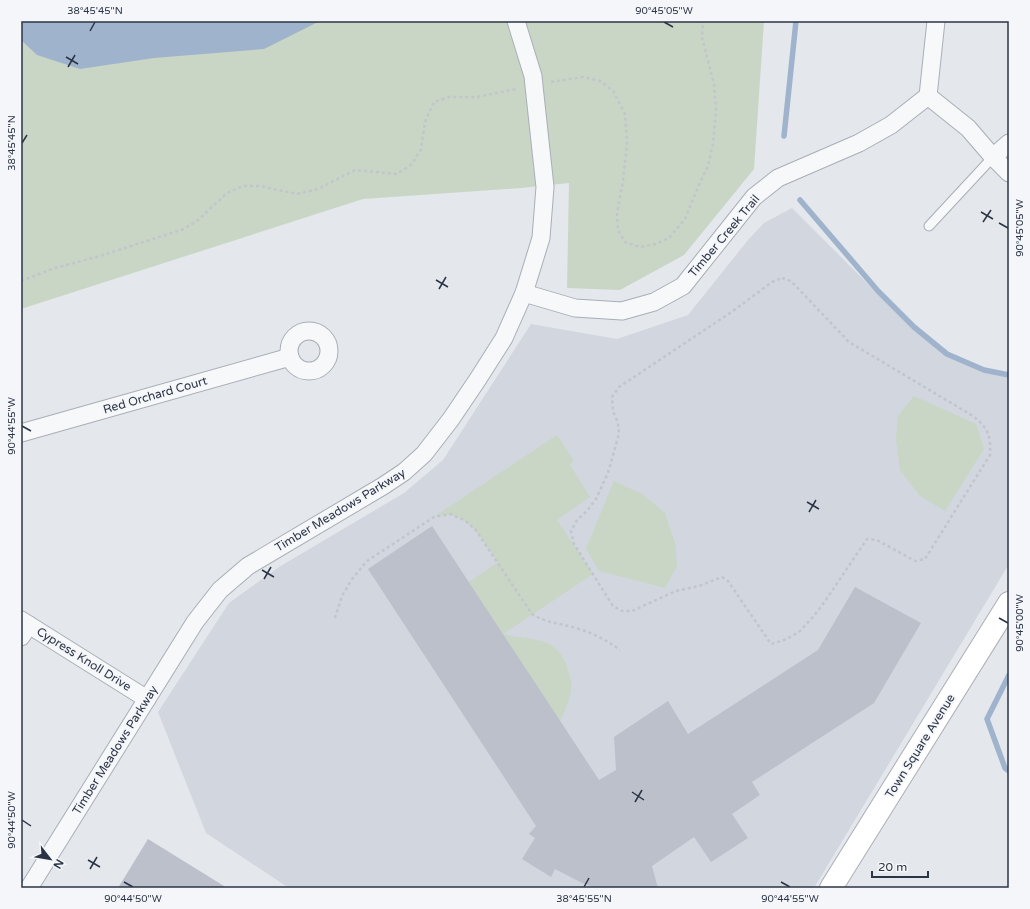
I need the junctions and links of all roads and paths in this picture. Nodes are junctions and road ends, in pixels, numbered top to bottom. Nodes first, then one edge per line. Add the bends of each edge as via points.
1 (516, 21) edge
2 (703, 21) edge
3 (936, 21) edge
4 (534, 86) junction
5 (928, 96) junction
6 (1009, 143) edge
7 (993, 157) junction
8 (1009, 173) edge
9 (928, 226) dead end
10 (21, 281) edge
11 (524, 293) junction
12 (290, 357) dead end
13 (618, 387) joint
14 (21, 433) edge
15 (1009, 603) edge
16 (335, 618) dead end
17 (24, 627) edge
18 (620, 650) dead end
19 (147, 699) junction
20 (29, 888) edge
21 (831, 888) edge

1 - 4 street, Timber Meadows Parkway
2 - 4 path via 702,38 714,84 716,110 713,144 708,166 685,219 669,238 656,244 640,247 626,242 618,230 617,214 627,143 625,114 613,91 600,81 583,77
3 - 5 street
4 - 10 path via 477,97 449,97 434,102 425,122 421,149 412,164 397,174 355,170 318,189 297,194 260,186 244,186 227,193 198,220 184,229
4 - 11 street, Timber Meadows Parkway via 545,187 541,238
5 - 7 street via 968,128
5 - 11 street, Timber Creek Trail via 891,125 859,143 778,178 754,197 683,286 654,302 622,310 575,308
6 - 7 street
7 - 8 street
7 - 9 lane
11 - 19 street, Timber Meadows Parkway via 504,338 451,419 424,454 383,486 248,566 220,590 195,622
12 - 14 street, Red Orchard Court
13 - 13 path via 612,397 612,411 618,423 618,434 608,474 596,499 577,520 571,531 574,544 613,606 622,612 632,611 676,591 722,577 728,581 771,644 800,631 812,618 867,539 877,540 915,561 925,559 990,455 991,444 983,423 849,342 791,281 782,278 772,282
15 - 21 main road, Town Square Avenue
16 - 18 path via 342,596 367,561 434,517 450,514 464,520 475,529 532,614 541,620 578,628 602,638
17 - 19 street, Cypress Knoll Drive
19 - 20 street, Timber Meadows Parkway

